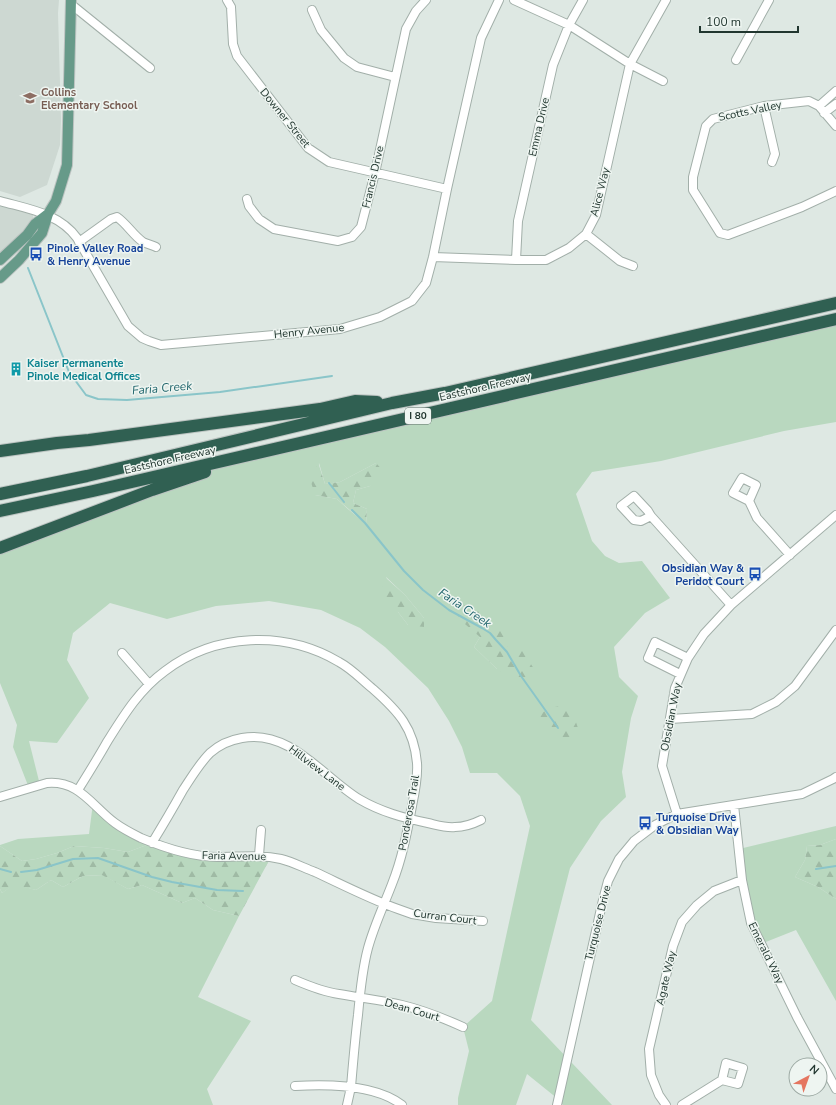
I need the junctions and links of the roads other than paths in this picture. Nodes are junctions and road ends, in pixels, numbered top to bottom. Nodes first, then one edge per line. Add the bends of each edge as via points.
1 (228, 0) edge
2 (426, 0) edge
3 (499, 0) edge
4 (514, 0) edge
5 (583, 0) edge
6 (666, 0) edge
7 (769, 0) edge
8 (73, 2) edge
9 (312, 10) dead end
10 (569, 25) junction
11 (736, 60) dead end
12 (630, 64) junction
13 (150, 68) dead end
14 (395, 77) junction
15 (664, 81) dead end
16 (836, 91) edge
17 (836, 104) edge
18 (764, 106) junction
19 (819, 106) junction
20 (824, 113) junction
21 (836, 126) edge
22 (772, 162) dead end
23 (374, 173) junction
24 (447, 189) junction
25 (836, 191) edge
26 (247, 199) dead end
27 (0, 201) edge
28 (48, 214) junction
29 (586, 234) junction
30 (80, 242) junction
31 (156, 247) dead end
32 (433, 257) junction
33 (0, 260) edge
34 (516, 260) junction
35 (633, 266) dead end
36 (0, 278) edge
37 (836, 303) edge
38 (836, 319) edge
39 (392, 403) junction
40 (281, 447) junction
41 (0, 451) edge
42 (0, 494) edge
43 (749, 501) dead end
44 (0, 511) edge
45 (836, 515) edge
46 (651, 516) dead end
47 (0, 548) edge
48 (790, 555) junction
49 (731, 606) junction
50 (836, 630) edge
51 (122, 653) dead end
52 (688, 658) junction
53 (680, 674) junction
54 (149, 684) junction
55 (670, 720) junction
56 (836, 777) edge
57 (78, 790) junction
58 (0, 797) edge
59 (734, 805) junction
60 (677, 814) junction
61 (410, 820) junction
62 (481, 820) dead end
63 (261, 830) dead end
64 (152, 843) junction
65 (259, 855) junction
66 (742, 880) junction
67 (384, 904) junction
68 (483, 921) dead end
69 (295, 980) dead end
70 (360, 998) junction
71 (462, 1027) dead end
72 (722, 1080) dead end
73 (295, 1086) dead end
74 (350, 1087) junction
75 (836, 1089) edge
76 (347, 1105) edge
77 (402, 1105) edge
78 (557, 1105) edge
79 (666, 1105) edge
80 (682, 1105) edge

1 - 23 street, Downer Street via 231,7 233,44 237,56 308,148 328,162
2 - 14 street, Francis Drive via 406,29
3 - 24 street, Henry Avenue via 481,38
4 - 10 street
5 - 10 street, Emma Drive
6 - 12 street, Alice Way
7 - 11 street
8 - 13 street
8 - 28 main road via 67,165 56,201
9 - 14 street via 321,30 344,58 357,67
10 - 12 street
10 - 34 street, Emma Drive via 553,64 518,221
12 - 15 street
12 - 29 street, Alice Way via 596,215
14 - 23 street, Francis Drive
16 - 19 street
17 - 20 street
18 - 19 street, Scotts Valley via 809,101
18 - 22 street via 776,154
18 - 25 street, Scotts Valley via 713,119 706,126 693,177 693,190 720,233 728,235
19 - 20 street
20 - 21 street
23 - 24 street, Downer Street
23 - 26 street, Francis Drive via 361,227 352,237 338,241 274,230 259,219
24 - 32 street, Henry Avenue
27 - 28 street, Henry Avenue
28 - 30 street, Henry Avenue via 62,222
28 - 33 main road
28 - 36 main road via 42,233
29 - 34 street, Alice Way via 569,248 546,260
29 - 35 street via 620,261
30 - 31 street via 117,217 145,243
30 - 32 street, Henry Avenue via 128,326 149,342 162,345 340,329 380,318 412,301 426,284
32 - 34 street, Alice Way
37 - 39 highway, Eastshore Freeway / I 80
38 - 40 highway, Eastshore Freeway / I 80
39 - 41 highway via 355,401 320,409
39 - 42 highway, Eastshore Freeway / I 80 via 87,476
40 - 44 highway, Eastshore Freeway / I 80
40 - 47 highway via 152,490
43 - 48 street via 757,518
45 - 48 street, Obsidian Way
46 - 49 street
48 - 49 street, Obsidian Way
49 - 52 street, Obsidian Way via 704,634
50 - 55 street via 795,686 776,702 752,714
51 - 54 street
52 - 53 street, Obsidian Way
52 - 53 street via 655,642 648,658
53 - 55 street, Obsidian Way
54 - 57 street, Ponderosa Trail via 131,705
54 - 61 street, Ponderosa Trail via 186,657 230,642 287,642 327,655 354,672 390,704 410,732 417,764
55 - 60 street, Obsidian Way via 662,766
56 - 59 street, Turquoise Drive via 802,794
57 - 58 street, Faria Avenue via 53,783
57 - 64 street, Faria Avenue via 116,823
59 - 60 street, Turquoise Drive
59 - 66 street, Emerald Way
60 - 78 street, Turquoise Drive via 655,825 634,841 608,881
61 - 62 street, Hillview Lane via 454,827
61 - 64 street, Hillview Lane via 378,810 359,799 288,746 274,740 247,737 233,739 210,753 196,770
61 - 67 street, Ponderosa Trail via 393,883
63 - 65 street
64 - 65 street, Faria Avenue via 197,855
65 - 67 street, Faria Avenue via 283,859
66 - 75 street, Emerald Way via 751,923
66 - 79 street, Agate Way via 714,892 696,905 682,922 673,946 649,1049 650,1075
67 - 68 street, Curran Court via 412,914
67 - 70 street, Ponderosa Trail via 368,950
69 - 70 street, Dean Court via 332,993
70 - 71 street, Dean Court via 419,1009
70 - 74 street, Ponderosa Trail
72 - 80 street
73 - 74 street
74 - 76 street, Ponderosa Trail
74 - 77 street via 378,1093

